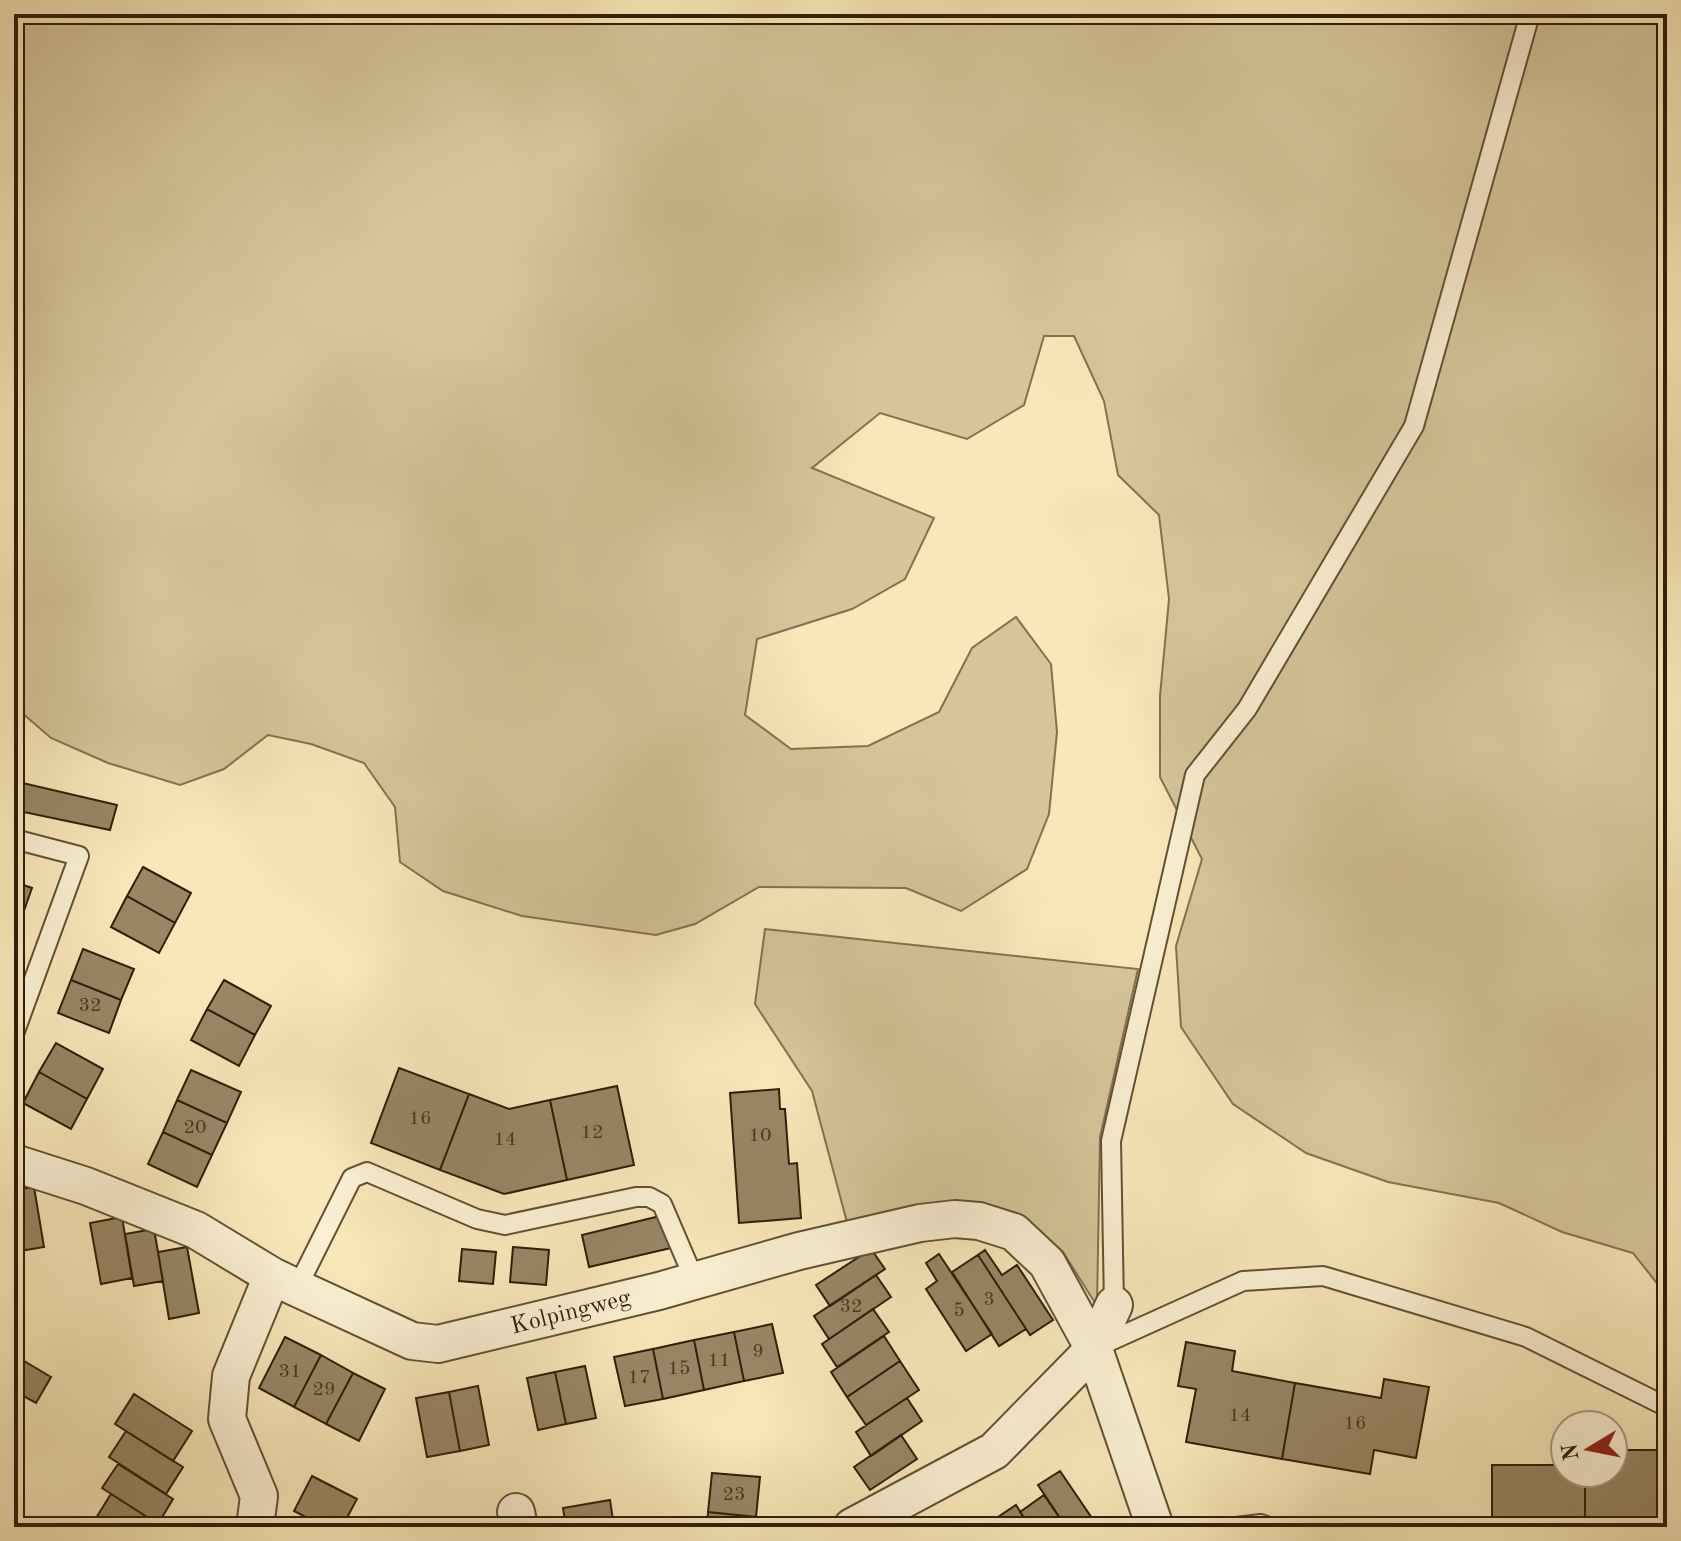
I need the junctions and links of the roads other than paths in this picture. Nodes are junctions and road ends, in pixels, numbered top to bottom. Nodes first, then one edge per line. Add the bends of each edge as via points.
1 (1530, 14) edge
2 (14, 839) edge
3 (14, 1034) edge
4 (14, 1163) edge
5 (695, 1281) junction
6 (284, 1282) junction
7 (1114, 1305) joint
8 (1094, 1349) junction
9 (1667, 1407) edge
10 (255, 1527) edge
11 (852, 1527) edge
12 (1155, 1527) edge
13 (1236, 1527) edge
14 (1269, 1527) edge

1 - 7 lane via 1414,426 1247,709 1195,775 1111,1141
2 - 3 lane via 79,856
4 - 6 street, Kolpingweg via 196,1230
5 - 6 street, Kolpingweg via 438,1344 412,1341
5 - 6 lane via 657,1199 636,1197 505,1225 477,1219 367,1172 352,1178
5 - 8 street, Kolpingweg via 920,1223 979,1221 1014,1232 1047,1263
6 - 10 street via 231,1376 227,1419 259,1496
7 - 8 street
8 - 9 lane via 1243,1281 1323,1276 1526,1337
8 - 11 street via 994,1451
8 - 12 street, Kolpingweg
13 - 14 lane

